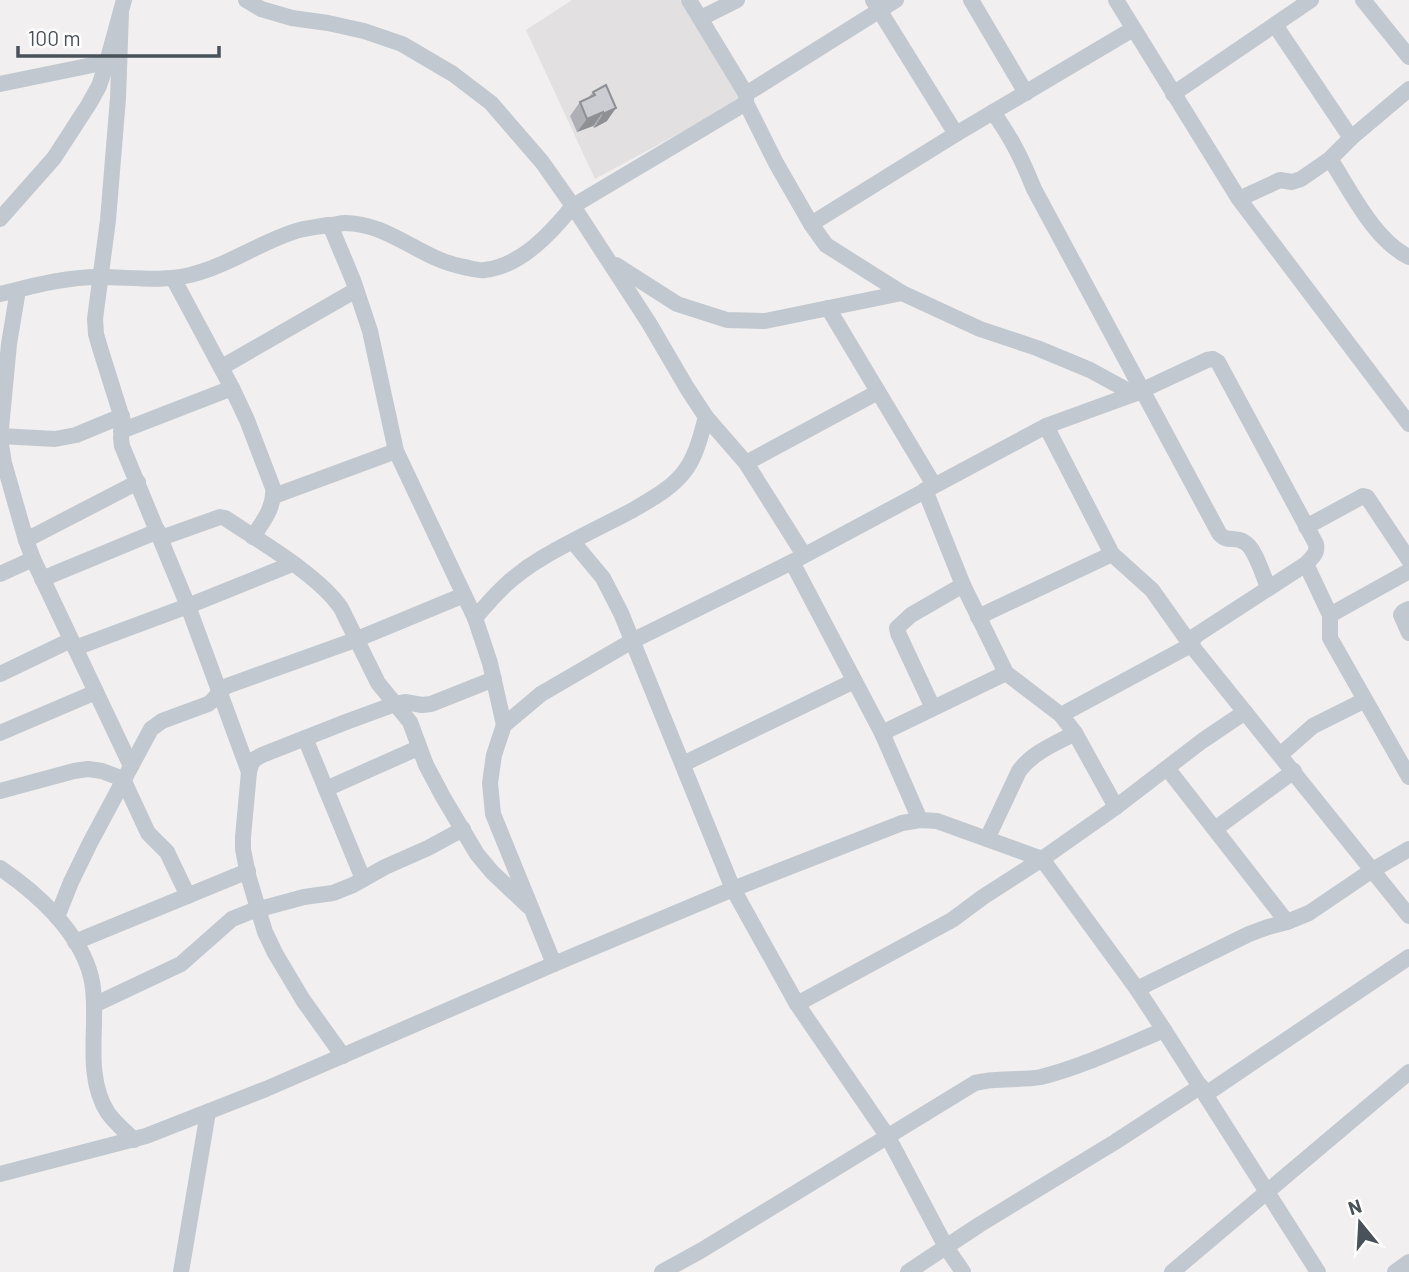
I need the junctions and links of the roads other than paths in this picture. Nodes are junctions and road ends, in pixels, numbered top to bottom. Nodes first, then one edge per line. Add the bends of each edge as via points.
1 (246, 0) edge
2 (689, 0) edge
3 (737, 0) edge
4 (897, 0) edge
5 (971, 0) edge
6 (1116, 0) edge
7 (1311, 0) edge
8 (1363, 0) edge
9 (876, 5) edge
10 (123, 6) edge
11 (701, 18) junction
12 (1275, 25) junction
13 (1133, 29) junction
14 (1409, 57) edge
15 (107, 62) junction
16 (0, 84) edge
17 (1409, 89) edge
18 (1026, 93) junction
19 (1173, 93) junction
20 (746, 99) junction
21 (993, 112) junction
22 (956, 134) junction
23 (1351, 138) junction
24 (1330, 159) junction
25 (1239, 199) junction
26 (573, 206) junction
27 (0, 219) edge
28 (811, 224) junction
29 (330, 225) junction
30 (1409, 257) edge
31 (610, 262) junction
32 (100, 277) junction
33 (173, 278) junction
34 (18, 290) junction
35 (356, 290) junction
36 (902, 293) junction
37 (0, 294) edge
38 (828, 308) junction
39 (222, 367) junction
40 (232, 388) junction
41 (878, 392) junction
42 (1138, 392) junction
43 (706, 417) junction
44 (121, 424) junction
45 (1409, 424) edge
46 (1046, 425) junction
47 (0, 436) edge
48 (396, 450) junction
49 (746, 463) junction
50 (138, 482) junction
51 (929, 488) junction
52 (274, 496) junction
53 (1306, 527) junction
54 (160, 535) junction
55 (254, 537) junction
56 (26, 540) junction
57 (573, 542) junction
58 (1112, 554) junction
59 (798, 558) junction
60 (33, 559) junction
61 (1409, 560) edge
62 (292, 564) junction
63 (1306, 564) junction
64 (1409, 570) edge
65 (0, 574) edge
66 (42, 579) junction
67 (963, 585) junction
68 (1268, 587) junction
69 (464, 595) junction
70 (188, 606) junction
71 (1409, 609) edge
72 (1329, 615) junction
73 (978, 617) junction
74 (475, 618) junction
75 (1409, 633) edge
76 (355, 640) junction
77 (632, 641) junction
78 (73, 644) junction
79 (1191, 645) junction
80 (1006, 673) junction
81 (0, 674) edge
82 (494, 679) junction
83 (854, 681) junction
84 (220, 690) junction
85 (96, 692) junction
86 (1365, 700) junction
87 (395, 704) junction
88 (933, 708) junction
89 (1245, 712) junction
90 (1061, 715) junction
91 (505, 725) junction
92 (0, 733) edge
93 (882, 733) junction
94 (1075, 733) junction
95 (305, 738) junction
96 (418, 748) junction
97 (1280, 755) junction
98 (683, 764) junction
99 (1167, 768) junction
100 (1294, 771) junction
101 (249, 772) junction
102 (127, 773) junction
103 (1409, 777) edge
104 (326, 789) junction
105 (0, 791) edge
106 (1116, 807) junction
107 (919, 820) junction
108 (1214, 829) junction
109 (463, 830) junction
110 (987, 839) junction
111 (1409, 849) edge
112 (1042, 859) junction
113 (0, 869) edge
114 (248, 871) junction
115 (1371, 871) junction
116 (363, 879) junction
117 (733, 889) junction
118 (188, 895) junction
119 (531, 908) junction
120 (258, 909) junction
121 (1409, 916) edge
122 (57, 917) junction
123 (1287, 922) junction
124 (75, 942) junction
125 (1409, 957) edge
126 (554, 964) junction
127 (1137, 989) junction
128 (797, 1004) junction
129 (94, 1006) junction
130 (1164, 1030) junction
131 (344, 1056) junction
132 (1409, 1072) edge
133 (1204, 1090) junction
134 (208, 1112) junction
135 (888, 1137) junction
136 (134, 1140) junction
137 (0, 1174) edge
138 (1268, 1191) junction
139 (946, 1247) junction
140 (1409, 1262) edge
141 (180, 1272) edge
142 (662, 1272) edge
143 (908, 1272) edge
144 (963, 1272) edge
145 (1172, 1272) edge
146 (1318, 1272) edge
147 (1395, 1272) edge

1 - 26 street via 292,18 364,31 429,58 491,103
2 - 11 street
3 - 11 street
4 - 9 street
5 - 18 street
6 - 13 street
7 - 12 street
8 - 14 street
9 - 20 street
9 - 22 street
10 - 15 street
10 - 32 street
11 - 20 street
12 - 19 street
12 - 23 street
13 - 18 street
13 - 19 street
15 - 16 street
15 - 27 street via 94,95 68,138
17 - 23 street
18 - 21 street
19 - 25 street
20 - 26 street
20 - 28 street
21 - 22 street
21 - 42 street via 1022,159
22 - 28 street
23 - 24 street
24 - 25 street via 1301,179 1280,180
24 - 30 street via 1385,239
25 - 45 street
26 - 29 street via 521,256 483,270 450,265 373,228
26 - 31 street
28 - 36 street via 826,245
29 - 33 street via 294,231 208,270
29 - 35 street
31 - 38 street via 677,304 727,320 765,321
31 - 43 street
32 - 33 street
32 - 34 street
32 - 44 street via 96,334
33 - 39 street
34 - 37 street
34 - 47 street
35 - 39 street
35 - 48 street
36 - 38 street
36 - 42 street
38 - 41 street
39 - 40 street
40 - 44 street
40 - 52 street
41 - 49 street
41 - 51 street
42 - 46 street
42 - 53 street via 1207,360 1218,362
42 - 68 street via 1219,533 1226,540 1247,543
43 - 49 street
43 - 57 street via 687,469 675,483
44 - 47 street via 55,439
44 - 50 street via 122,446
46 - 51 street
46 - 58 street
47 - 56 street
48 - 52 street
48 - 69 street
49 - 59 street
50 - 54 street
50 - 56 street
51 - 59 street
51 - 67 street
52 - 55 street
53 - 61 street via 1367,497
53 - 63 street via 1317,550
54 - 55 street via 220,517
54 - 66 street
54 - 70 street
55 - 62 street
56 - 60 street
57 - 74 street via 516,575
57 - 77 street via 603,578
58 - 73 street
58 - 79 street via 1152,590
59 - 77 street
59 - 83 street
60 - 65 street
60 - 66 street
62 - 70 street
62 - 76 street via 333,597
63 - 68 street
63 - 72 street
64 - 72 street
66 - 78 street
67 - 73 street
67 - 88 street via 897,628
68 - 79 street via 1195,636
69 - 74 street
69 - 76 street
70 - 78 street
70 - 84 street
71 - 75 street via 1401,615
72 - 86 street via 1329,638
73 - 80 street
74 - 82 street
76 - 84 street
76 - 87 street
77 - 91 street via 541,694
77 - 98 street
78 - 81 street
78 - 85 street
79 - 89 street
79 - 90 street
80 - 88 street
80 - 90 street
82 - 87 street via 431,704
82 - 91 street
83 - 93 street
83 - 98 street
84 - 101 street
84 - 102 street via 208,704 151,729
85 - 92 street
85 - 102 street
86 - 97 street via 1313,726
86 - 103 street
87 - 95 street
87 - 96 street via 410,722
88 - 93 street
89 - 97 street
89 - 99 street
90 - 94 street
91 - 119 street via 490,783 493,814
93 - 107 street
94 - 106 street
94 - 110 street via 1027,761
95 - 101 street via 256,759
95 - 104 street
96 - 104 street
96 - 109 street
97 - 100 street
98 - 117 street
99 - 106 street
99 - 108 street
100 - 108 street
100 - 115 street
101 - 114 street via 243,837
102 - 105 street via 88,769
102 - 118 street via 148,832 167,852
102 - 122 street
104 - 116 street
106 - 112 street
107 - 110 street via 937,821
107 - 117 street
108 - 123 street
109 - 116 street
109 - 119 street via 492,872
110 - 112 street
111 - 115 street
112 - 127 street
112 - 128 street via 952,920
113 - 122 street via 39,897
114 - 118 street
114 - 120 street
115 - 121 street
115 - 123 street
116 - 120 street via 333,893
117 - 126 street
117 - 128 street
118 - 124 street
119 - 126 street
120 - 129 street via 232,919 181,964
120 - 131 street via 288,975
122 - 124 street
123 - 127 street via 1249,934
124 - 129 street via 88,966
125 - 133 street
126 - 131 street
127 - 130 street
128 - 135 street
129 - 136 street via 96,1082 107,1112
130 - 133 street
130 - 135 street via 1041,1077 975,1083
131 - 134 street
132 - 138 street
133 - 138 street
133 - 139 street
134 - 136 street
134 - 141 street
135 - 139 street
135 - 142 street
136 - 137 street
138 - 145 street
138 - 146 street
139 - 143 street
139 - 144 street
140 - 147 street

